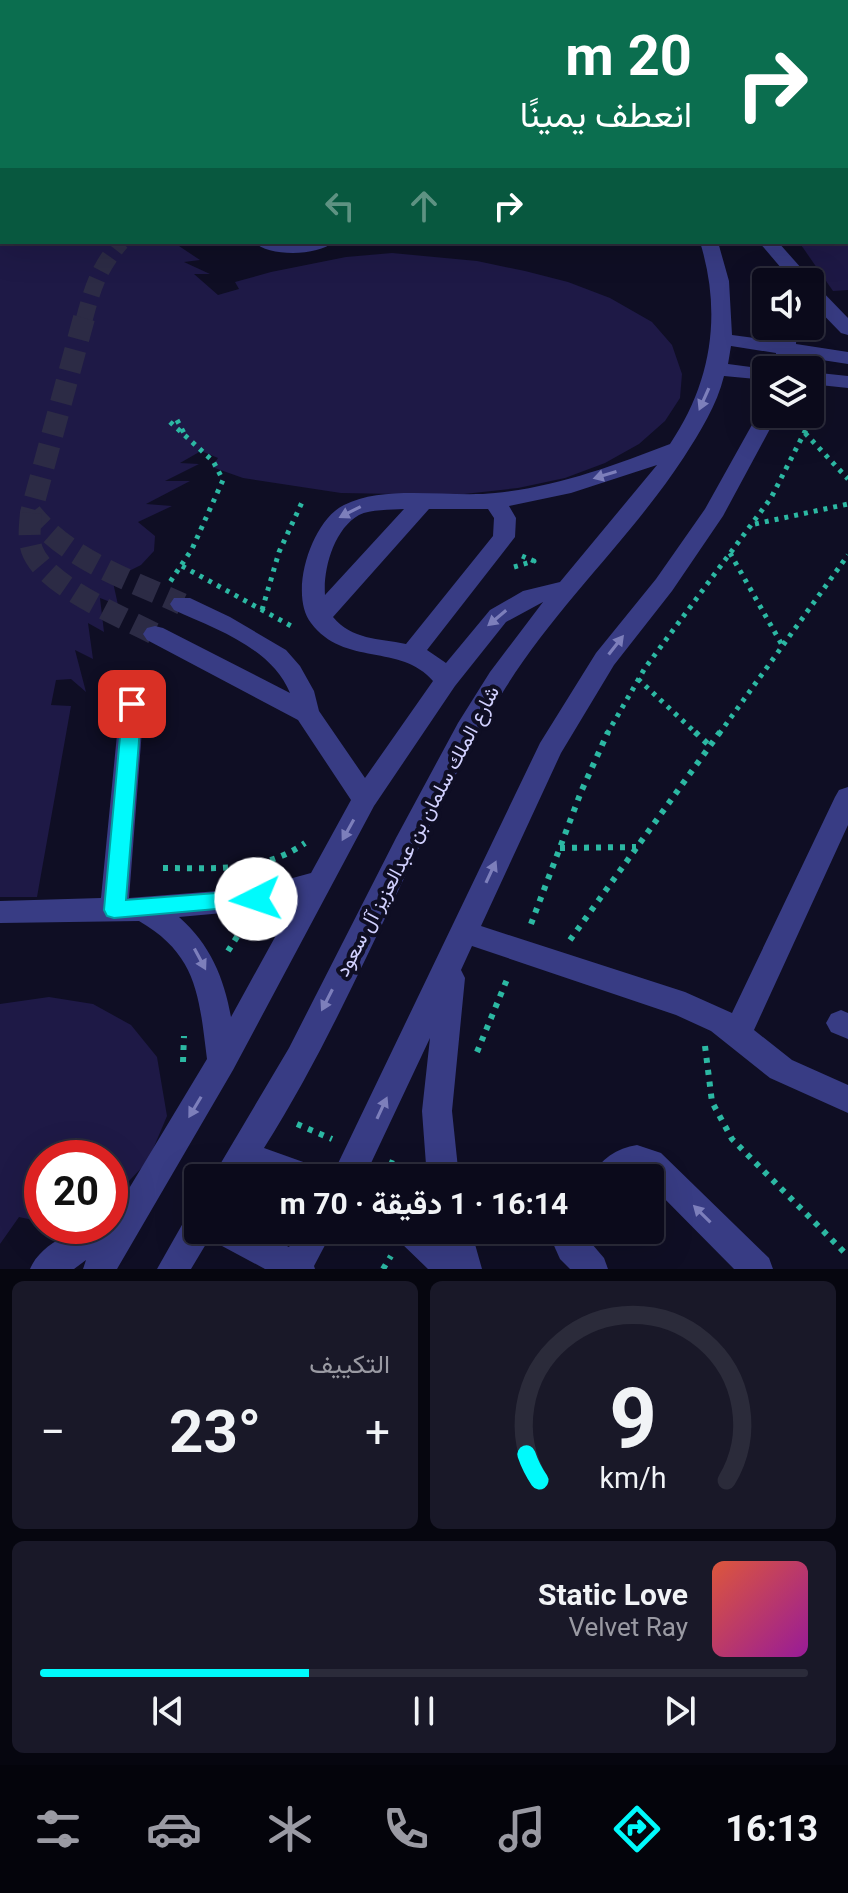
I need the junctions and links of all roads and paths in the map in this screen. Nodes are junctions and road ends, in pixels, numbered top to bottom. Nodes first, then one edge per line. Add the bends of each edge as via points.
1 (266, 244) edge
2 (314, 244) edge
3 (710, 244) edge
4 (768, 244) edge
5 (769, 244) edge
6 (775, 268) edge
7 (790, 268) edge
8 (824, 301) edge
9 (824, 304) edge
10 (848, 317) edge
11 (848, 329) edge
12 (722, 339) junction
13 (788, 340) edge
14 (788, 348) junction
15 (787, 356) edge
16 (848, 358) edge
17 (717, 369) junction
18 (752, 373) edge
19 (824, 380) edge
20 (848, 382) edge
21 (174, 421) dead end
22 (760, 428) edge
23 (807, 428) edge
24 (805, 433) junction
25 (678, 449) junction
26 (848, 479) edge
27 (304, 498) dead end
28 (494, 501) junction
29 (421, 504) junction
30 (848, 504) edge
31 (753, 524) junction
32 (730, 553) junction
33 (848, 555) edge
34 (568, 588) junction
35 (174, 596) joint
36 (262, 610) dead end
37 (319, 617) junction
38 (155, 634) tunnel mouth
39 (782, 645) junction
40 (412, 653) junction
41 (638, 679) junction
42 (446, 680) junction
43 (132, 704) dead end
44 (307, 713) junction
45 (710, 746) junction
46 (848, 797) edge
47 (365, 799) junction
48 (312, 833) dead end
49 (637, 847) junction
50 (560, 848) junction
51 (163, 868) dead end
52 (319, 882) junction
53 (128, 909) junction
54 (0, 912) edge
55 (459, 942) junction
56 (521, 950) junction
57 (554, 961) junction
58 (703, 1013) junction
59 (184, 1032) dead end
60 (737, 1034) junction
61 (475, 1057) dead end
62 (222, 1061) junction
63 (207, 1087) junction
64 (848, 1099) edge
65 (269, 1113) junction
66 (362, 1152) junction
67 (237, 1164) edge
68 (355, 1164) edge
69 (397, 1164) edge
70 (431, 1164) edge
71 (625, 1164) edge
72 (651, 1164) edge
73 (664, 1177) edge
74 (128, 1219) edge
75 (82, 1244) edge
76 (113, 1244) edge
77 (188, 1244) edge
78 (249, 1244) edge
79 (309, 1244) edge
80 (425, 1244) edge
81 (459, 1244) edge
82 (570, 1244) edge
83 (848, 1256) edge
84 (296, 1268) edge
85 (46, 1269) edge
86 (99, 1269) edge
87 (173, 1269) edge
88 (451, 1269) edge
89 (466, 1269) edge
90 (592, 1269) edge
91 (757, 1269) edge

1 - 2 street
3 - 12 street, شارع الملك سلمان بن عبدالعزيز آل سعود via 719,281
4 - 6 street
5 - 7 street
8 - 10 street
9 - 11 street
12 - 14 street
12 - 17 street, شارع الملك سلمان بن عبدالعزيز آل سعود
13 - 14 street
14 - 15 street
14 - 16 street
17 - 18 street
17 -> 25 street, شارع الملك سلمان بن عبدالعزيز آل سعود
19 - 20 street
21 - 35 path via 181,436 214,460 223,480
55 -> 22 street via 576,702 715,511
23 - 24 path
24 - 26 path
24 - 31 path
25 -> 28 street via 575,484
25 - 34 street, شارع الملك سلمان بن عبدالعزيز آل سعود via 630,518
27 - 36 path via 270,571
28 - 29 street
28 - 40 street via 505,518 504,537
29 - 37 street
29 -> 37 street via 362,506 339,517 311,585
30 - 31 path
31 - 32 path
32 - 39 path
32 - 41 path
33 - 39 path
34 -> 42 street via 531,597 498,616
34 -> 65 street, شارع الملك سلمان بن عبدالعزيز آل سعود via 470,724
35 - 44 street via 277,654 299,681
37 - 40 street via 341,638 364,648
38 - 44 street
39 - 45 path
40 - 42 street via 433,662
41 - 45 path
41 - 50 path via 617,713
42 - 47 street
43 - 53 street
44 - 47 street
45 - 49 path
46 - 60 street
47 -> 52 street
48 - 51 path via 299,849 275,860
49 - 50 path
49 - 57 path
50 - 56 path
52 - 53 street via 272,896
52 - 62 street
53 - 54 street
53 -> 62 street via 180,932 204,965
55 - 56 street
66 -> 55 street
55 - 70 street
56 - 57 street
56 - 61 path
57 - 58 street
58 - 60 street
58 - 83 path via 712,1102 732,1139
59 - 63 path via 183,1068
60 - 64 street via 781,1069
62 - 63 street
63 -> 74 street
65 - 66 path
65 - 67 street, شارع الملك سلمان بن عبدالعزيز آل سعود
66 - 68 street
66 - 69 path
72 -> 71 street via 641,1159
91 -> 73 street
75 - 85 street
76 - 86 street
77 - 87 street
78 - 84 street
79 - 84 street
80 - 88 street
81 - 89 street
82 - 90 street

